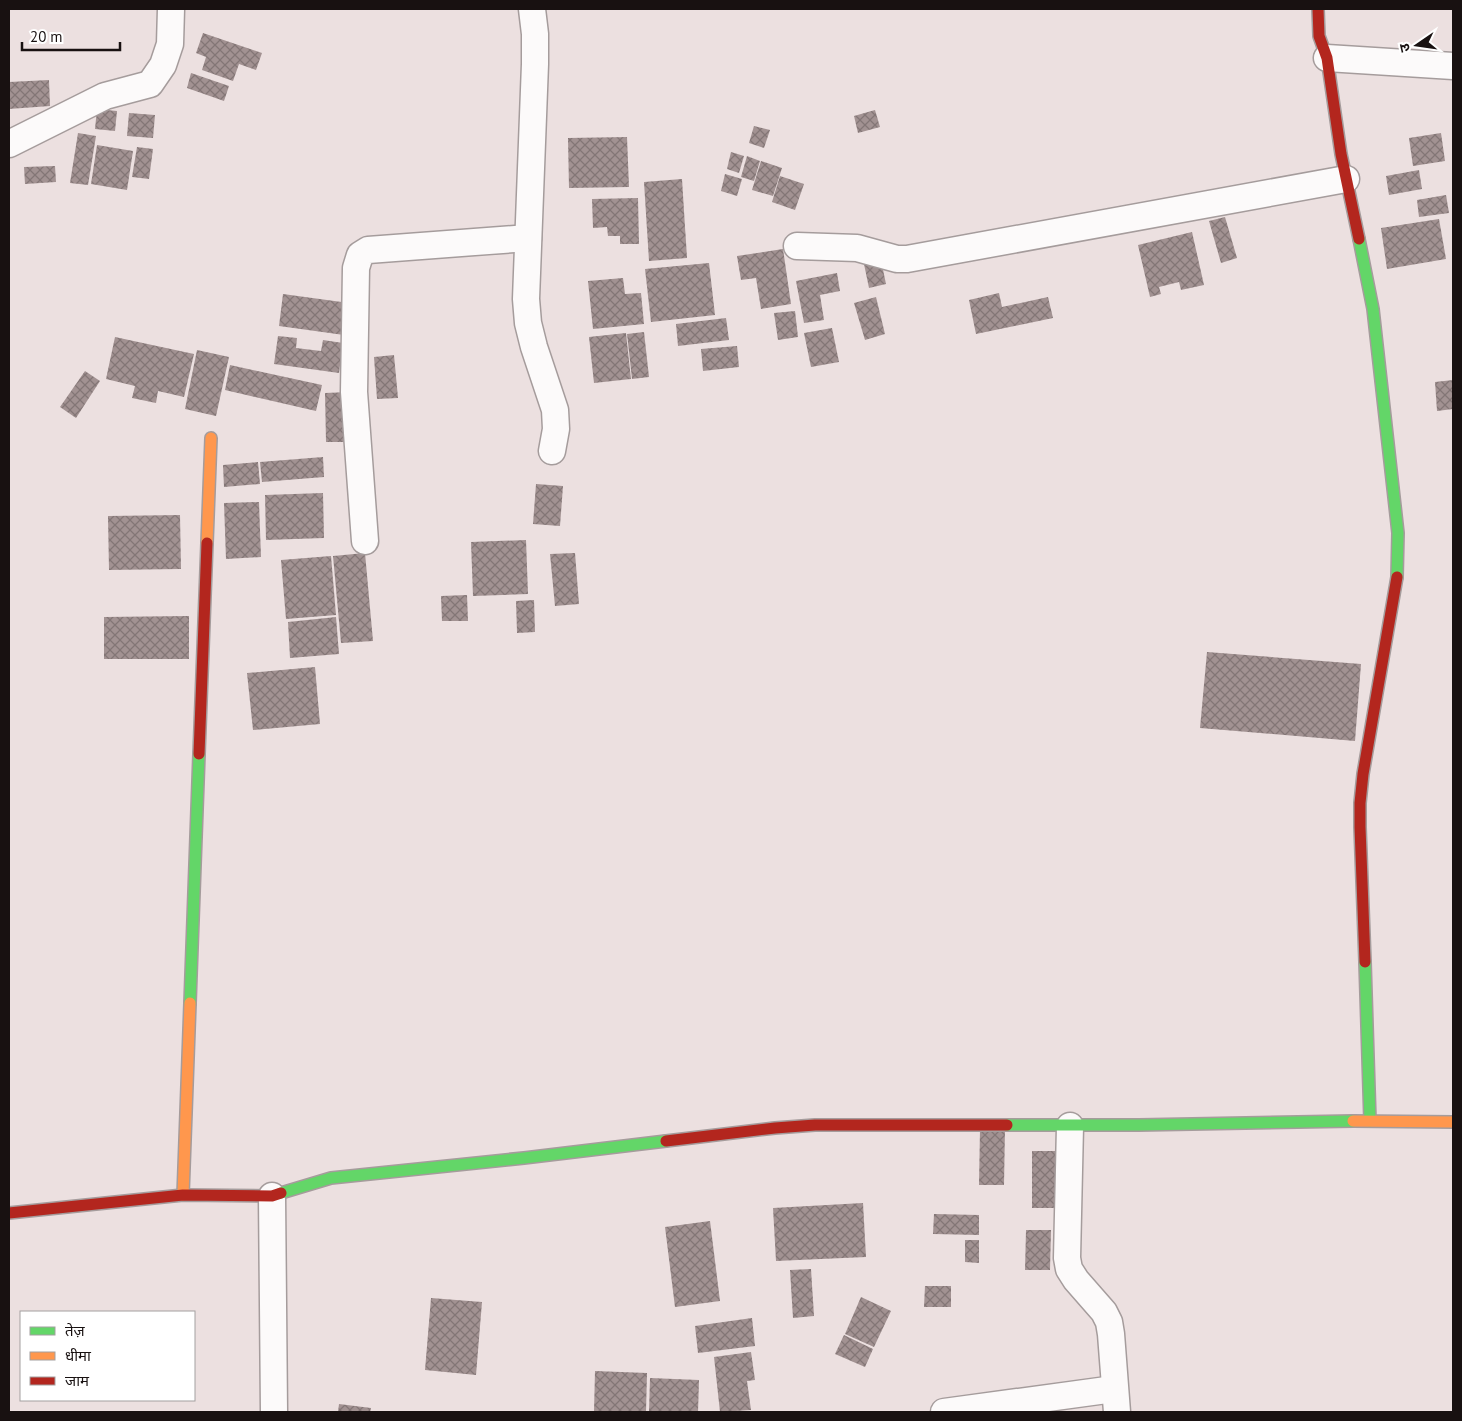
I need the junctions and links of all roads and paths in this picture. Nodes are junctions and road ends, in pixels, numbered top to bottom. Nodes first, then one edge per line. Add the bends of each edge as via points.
1 (171, 9) edge
2 (532, 9) edge
3 (1318, 9) edge
4 (1327, 58) junction
5 (1453, 66) edge
6 (9, 144) edge
7 (1346, 179) junction
8 (528, 238) junction
9 (798, 246) dead end
10 (211, 438) dead end
11 (552, 451) dead end
12 (365, 541) dead end
13 (1370, 1121) junction
14 (1453, 1122) edge
15 (1070, 1126) junction
16 (182, 1195) junction
17 (272, 1196) junction
18 (9, 1213) edge
19 (1116, 1401) edge
20 (274, 1412) edge
21 (944, 1412) edge

1 - 6 street via 170,44 163,65 150,84 105,96
2 - 8 street via 535,64
3 - 4 street via 1319,36
4 - 5 street
4 - 7 street
7 - 9 street via 907,258 897,259 857,248
7 - 13 street via 1373,309 1398,533 1398,571 1360,802
8 - 11 street via 528,323 555,410
8 - 12 street via 368,250 360,255 356,268 354,392
10 - 16 street
13 - 14 street
13 - 15 street
15 - 17 street via 814,1125 775,1128 331,1178
15 - 19 street via 1066,1258 1068,1269 1109,1322
16 - 17 street
16 - 18 street
17 - 20 street
19 - 21 street

